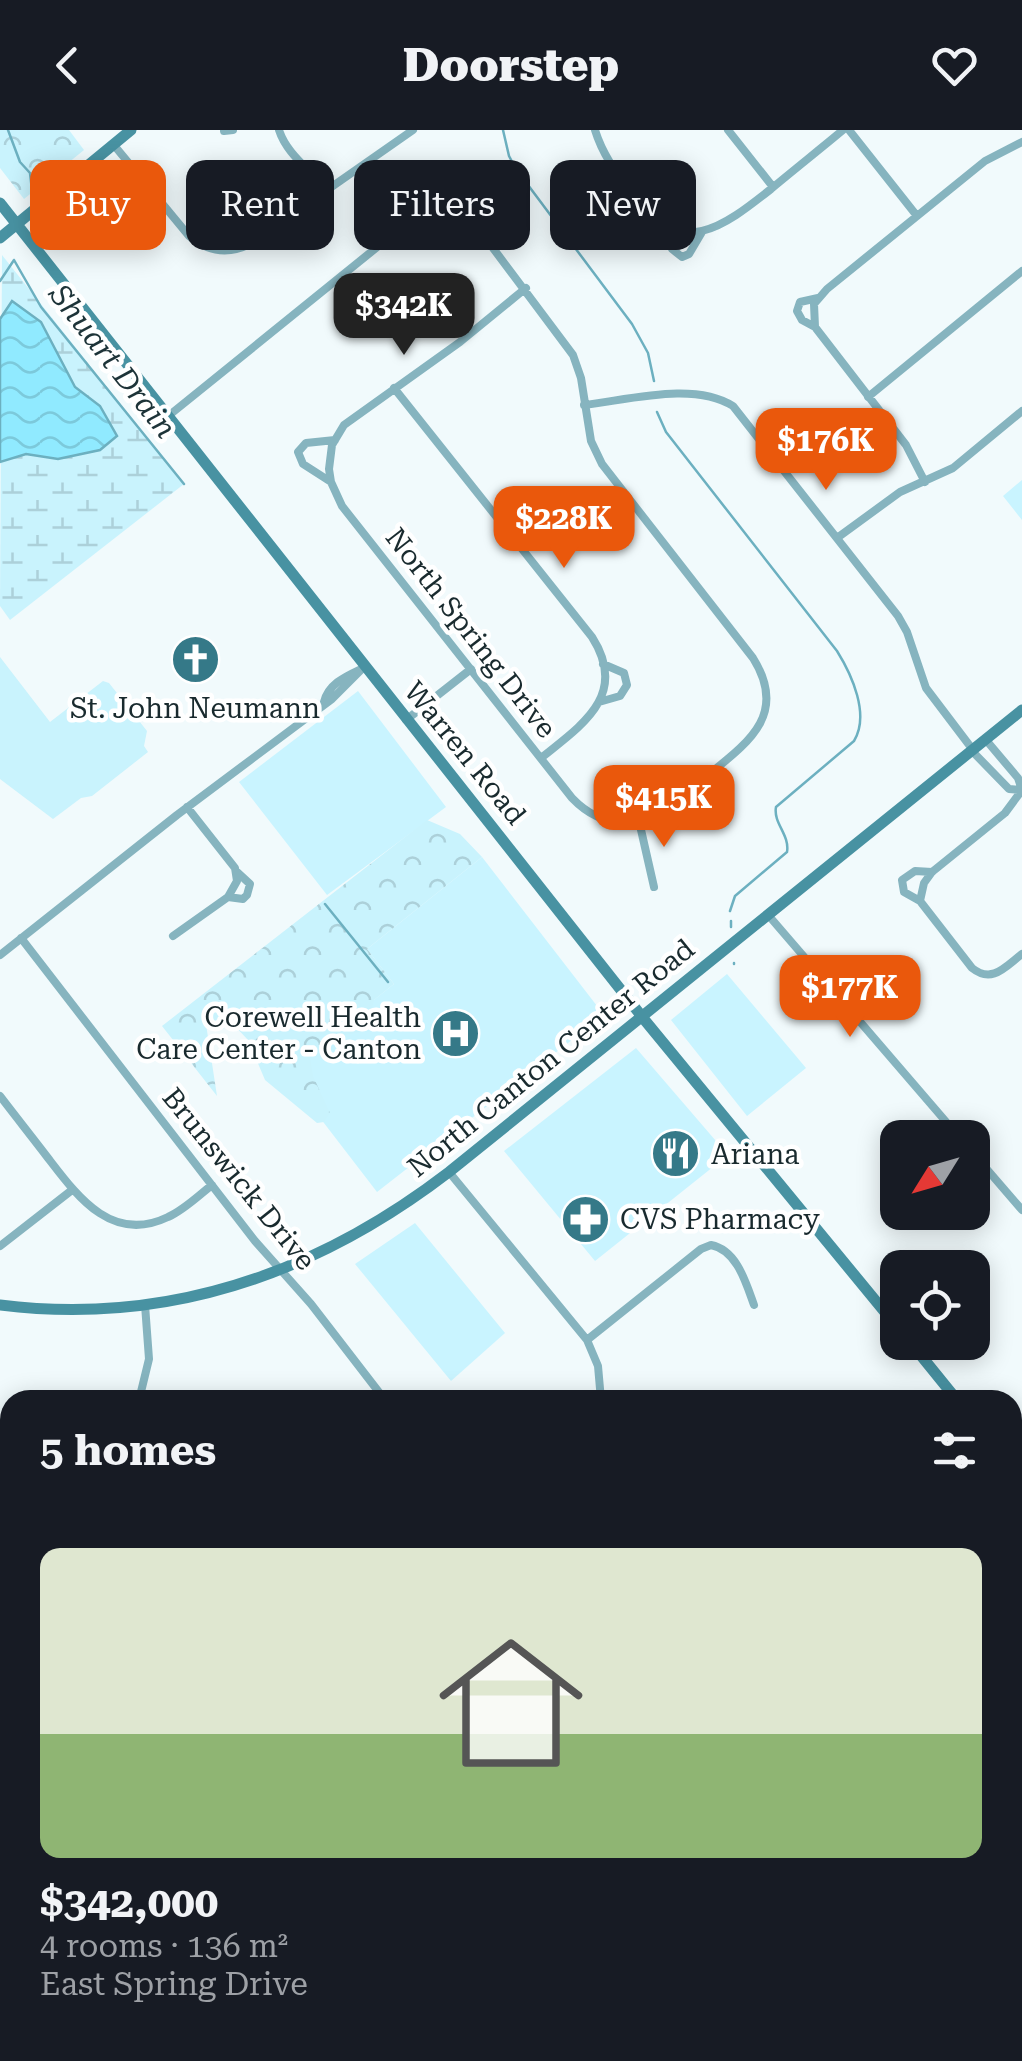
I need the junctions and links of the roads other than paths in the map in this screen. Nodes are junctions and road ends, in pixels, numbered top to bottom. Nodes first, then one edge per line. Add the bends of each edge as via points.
1 (132, 130) edge
2 (234, 130) edge
3 (278, 130) edge
4 (413, 130) edge
5 (595, 130) edge
6 (728, 130) edge
7 (846, 130) edge
8 (224, 131) edge
9 (1022, 142) edge
10 (114, 144) junction
11 (299, 160) edge
12 (607, 160) edge
13 (334, 185) edge
14 (774, 187) junction
15 (0, 204) edge
16 (917, 216) junction
17 (16, 225) junction
18 (186, 232) edge
19 (696, 232) edge
20 (702, 232) junction
21 (0, 238) edge
22 (696, 242) edge
23 (1022, 271) edge
24 (526, 288) junction
25 (818, 298) junction
26 (815, 327) junction
27 (394, 388) junction
28 (868, 397) junction
29 (584, 406) junction
30 (1022, 411) edge
31 (167, 418) junction
32 (334, 440) junction
33 (331, 482) junction
34 (924, 482) junction
35 (837, 538) junction
36 (603, 664) junction
37 (364, 668) junction
38 (471, 669) junction
39 (600, 702) junction
40 (1022, 710) edge
41 (406, 720) junction
42 (986, 740) junction
43 (972, 751) junction
44 (541, 758) junction
45 (1022, 790) edge
46 (187, 808) junction
47 (639, 822) junction
48 (236, 871) junction
49 (932, 872) junction
50 (654, 887) dead end
51 (228, 897) junction
52 (920, 900) junction
53 (769, 916) junction
54 (173, 936) dead end
55 (21, 938) junction
56 (1022, 954) edge
57 (0, 955) edge
58 (643, 1018) junction
59 (1, 1099) edge
60 (945, 1120) edge
61 (449, 1172) junction
62 (990, 1173) edge
63 (212, 1184) junction
64 (72, 1190) junction
65 (1022, 1210) edge
66 (0, 1246) edge
67 (282, 1270) junction
68 (0, 1304) edge
69 (145, 1305) junction
70 (754, 1305) dead end
71 (880, 1306) edge
72 (587, 1340) junction
73 (925, 1360) edge
74 (142, 1390) edge
75 (376, 1390) edge
76 (600, 1390) edge
77 (949, 1390) edge

1 - 10 main road
2 - 8 street
3 - 11 street
4 - 13 street
5 - 12 street
6 - 14 street
7 - 14 street
7 - 16 street
9 - 16 street via 993,155
10 - 17 main road
10 - 18 street
14 - 20 street via 730,222
15 - 17 main road, Warren Road
16 - 25 street
17 - 21 main road
17 - 31 main road, Warren Road
19 - 20 street
20 - 22 street
23 - 28 street
24 - 27 street
24 - 29 street via 573,355
24 - 31 street via 460,204 443,200
25 - 26 street
25 - 26 street via 797,306 802,320
26 - 28 street
27 - 32 street via 352,416
27 - 36 street via 592,637
28 - 34 street via 906,445
29 - 35 street via 691,393 722,400 739,412
29 - 47 street via 602,464 754,658 767,687 761,724 745,745
30 - 34 street via 953,468
31 - 37 main road, Warren Road
32 - 33 street, North Spring Drive
32 - 33 street, North Spring Drive via 306,443 298,452
33 - 38 street, North Spring Drive via 342,506
34 - 35 street via 880,504
35 - 43 street via 904,624 926,688
36 - 39 street
36 - 39 street via 624,674 627,685 620,696
37 - 41 main road, Warren Road
37 - 46 street
38 - 41 street
38 - 44 street, North Spring Drive
39 - 44 street
40 - 42 main road, North Canton Center Road
41 - 58 main road, Warren Road
42 - 43 main road, North Canton Center Road
42 - 45 street
43 - 45 street via 1008,790
43 - 53 main road, North Canton Center Road
44 - 47 street, North Spring Drive via 588,812 613,822
45 - 49 street via 1005,813
46 - 48 street
46 - 55 street
47 - 50 street
48 - 51 street
48 - 51 street via 250,891 242,899
49 - 52 street
49 - 52 street via 902,880 904,892
51 - 54 street
52 - 56 street via 972,968 988,976
53 - 58 main road, North Canton Center Road
53 - 60 street
55 - 57 street
55 - 63 street, Brunswick Drive
58 - 61 main road, North Canton Center Road
58 - 71 main road, Warren Road
59 - 64 street
61 - 67 main road, North Canton Center Road via 365,1231
61 - 72 street
62 - 65 street
63 - 64 street via 170,1216 138,1224 102,1216
63 - 67 street, Brunswick Drive
64 - 66 street
67 - 69 main road, North Canton Center Road
67 - 75 street, Brunswick Drive
68 - 69 main road, North Canton Center Road via 74,1310
69 - 74 street via 150,1359
70 - 72 street via 744,1274 724,1250 707,1246
72 - 76 street
73 - 77 main road

